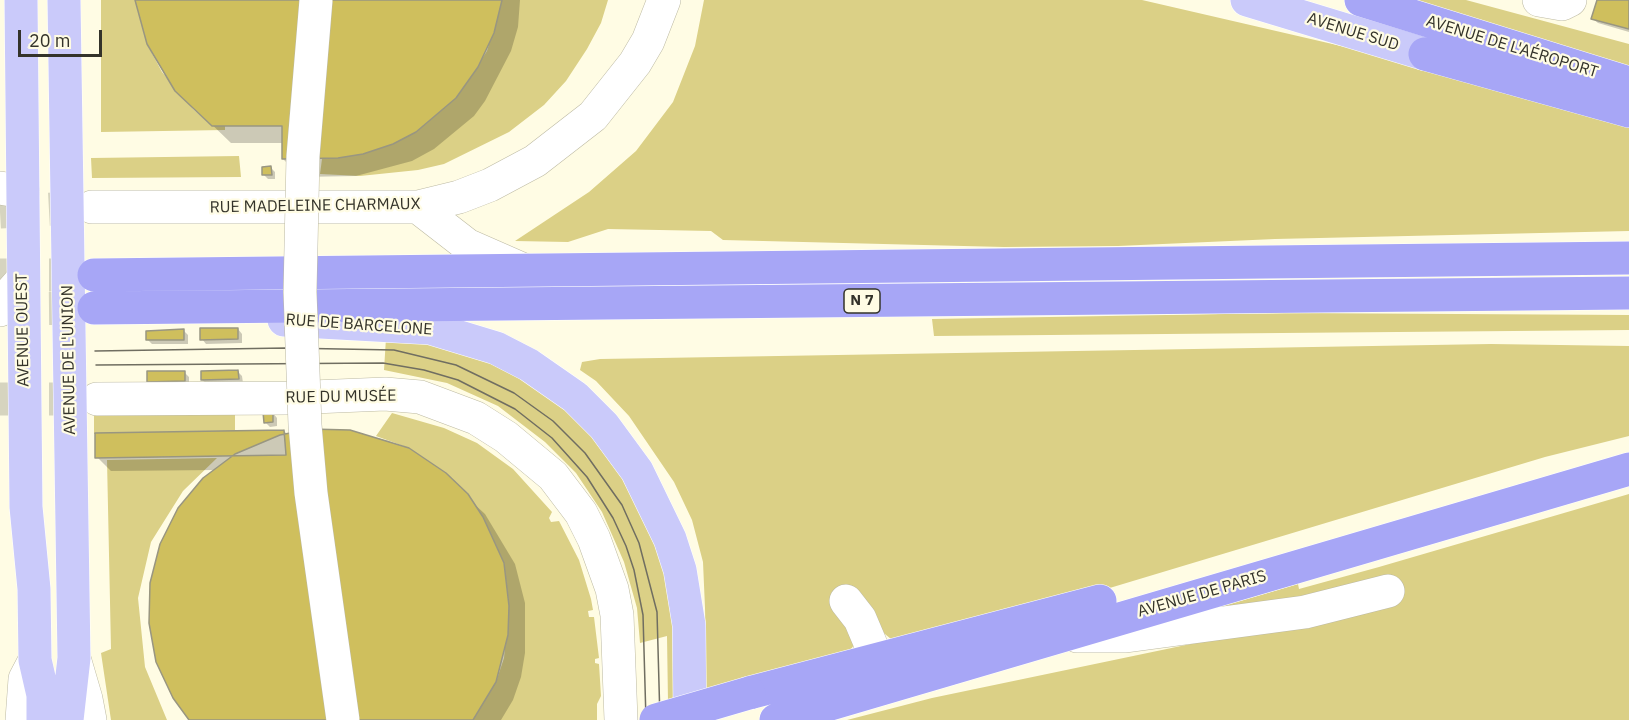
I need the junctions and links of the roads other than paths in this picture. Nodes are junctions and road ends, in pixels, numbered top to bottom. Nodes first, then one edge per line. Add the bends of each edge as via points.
1 (64, 0) edge
2 (316, 0) edge
3 (664, 0) edge
4 (1247, 0) edge
5 (1361, 0) edge
6 (1539, 0) edge
7 (1570, 0) edge
8 (16, 7) edge
9 (1425, 54) joint
10 (1629, 83) edge
11 (1629, 111) edge
12 (11, 190) edge
13 (92, 207) tunnel mouth
14 (418, 207) junction
15 (1629, 258) edge
16 (524, 270) junction
17 (94, 275) tunnel mouth
18 (22, 280) junction
19 (1629, 293) edge
20 (94, 308) joint
21 (0, 310) edge
22 (97, 399) tunnel mouth
23 (1629, 469) edge
24 (1388, 591) dead end
25 (1195, 596) junction
26 (846, 601) dead end
27 (1060, 636) junction
28 (74, 658) junction
29 (35, 660) junction
30 (869, 662) junction
31 (22, 720) edge
32 (43, 720) edge
33 (67, 720) edge
34 (90, 720) edge
35 (343, 720) edge
36 (621, 720) edge
37 (656, 720) edge
38 (690, 720) edge
39 (776, 720) edge

1 - 28 main road, AVENUE DE L'UNION
2 - 35 street, bridge via 303,156 300,292 304,414 311,493
3 - 14 street, RUE MADELEINE CHARMAUX via 635,63 593,116 567,139 490,185
4 - 9 main road, AVENUE SUD
5 - 10 highway, AVENUE DE L'AÉROPORT
6 - 7 street via 1562,4
8 - 12 main road, AVENUE OUEST
9 - 11 highway
12 - 18 main road, AVENUE OUEST
13 - 14 street, RUE MADELEINE CHARMAUX
14 - 16 street via 467,245
15 - 16 highway, N 7
16 - 17 highway, N 7
18 - 21 street
18 - 29 main road, AVENUE OUEST via 26,507 34,589
19 - 20 highway, N 7
20 - 38 main road, RUE DE BARCELONE via 430,328 496,348 560,385 613,436 637,471 670,538 689,625
22 - 36 street, RUE DU MUSÉE via 385,394 420,397 476,418 553,476 581,513 594,539 617,615
23 - 25 highway, AVENUE DE PARIS
24 - 27 street via 1305,612 1126,636
25 - 27 highway, AVENUE DE PARIS
25 - 30 highway via 1151,587
26 - 30 street via 860,619 871,645
27 - 39 highway, AVENUE DE PARIS
28 - 33 main road, AVENUE DE L'UNION
28 - 34 street
29 - 31 street via 25,679
29 - 32 main road via 43,695
30 - 37 highway, bridge

